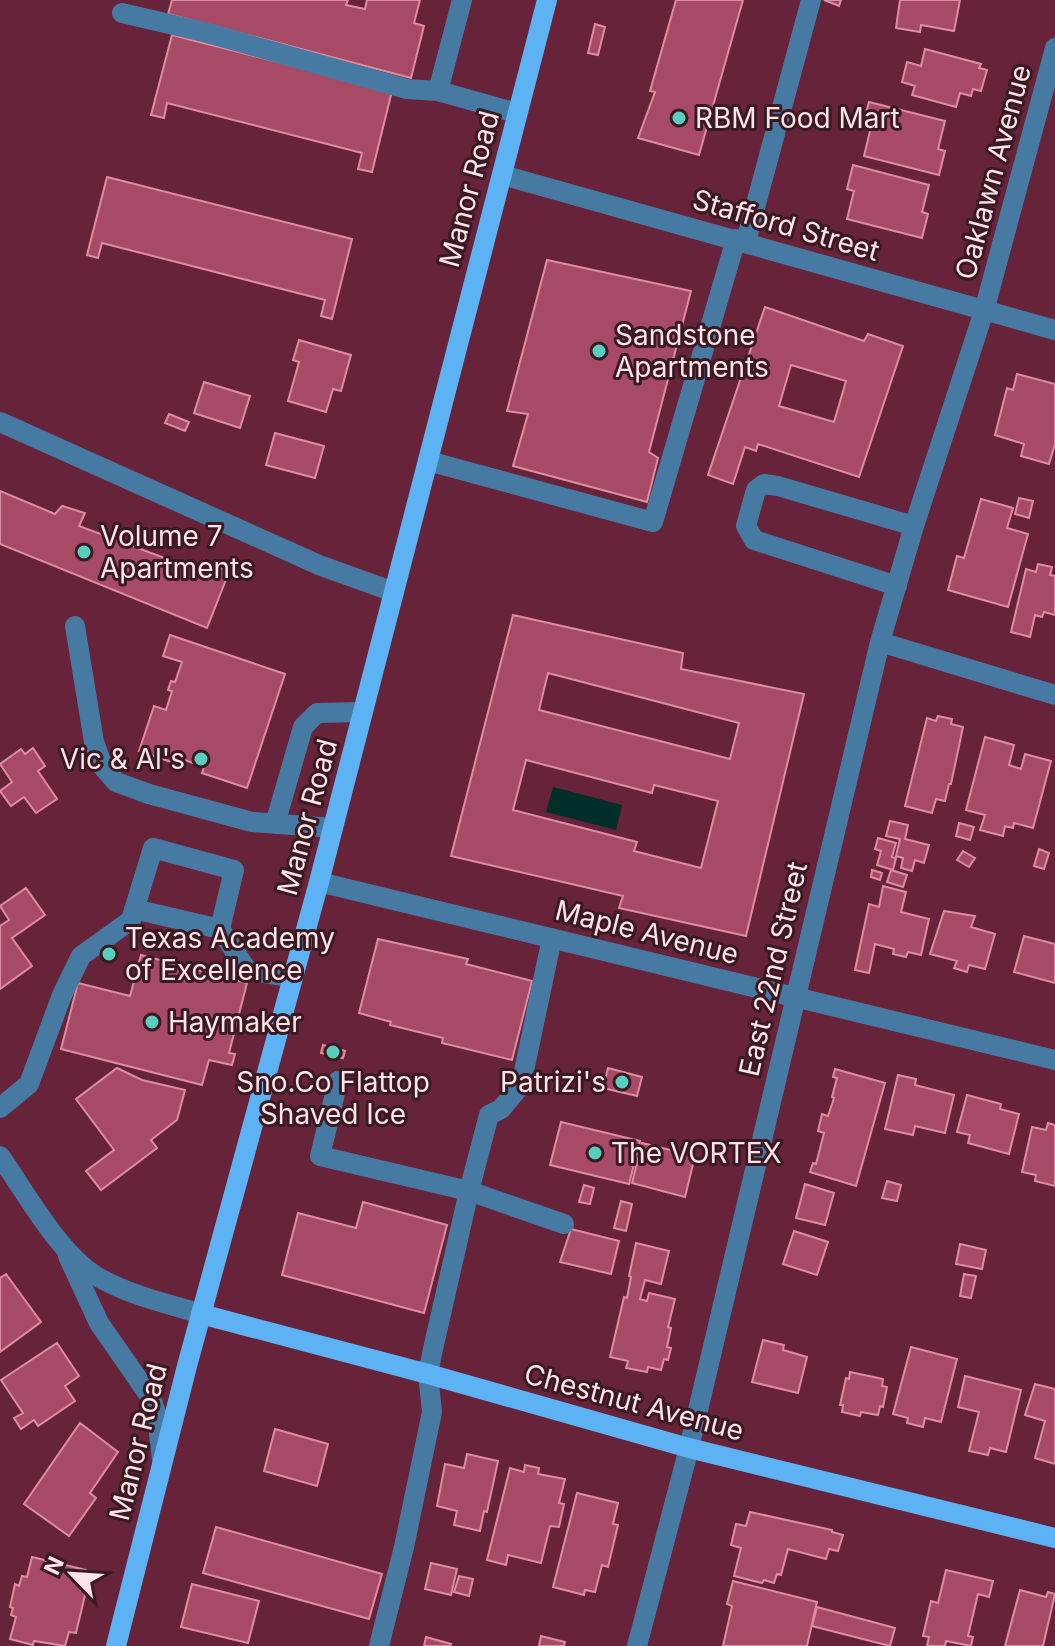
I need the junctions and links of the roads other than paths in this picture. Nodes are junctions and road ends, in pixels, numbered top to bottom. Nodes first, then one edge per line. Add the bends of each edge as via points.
1 (462, 0) edge
2 (547, 0) edge
3 (811, 0) edge
4 (122, 13) dead end
5 (1055, 48) edge
6 (438, 91) junction
7 (517, 113) junction
8 (502, 175) junction
9 (741, 240) junction
10 (984, 311) junction
11 (1055, 330) edge
12 (0, 422) edge
13 (428, 461) junction
14 (914, 526) junction
15 (897, 586) junction
16 (394, 592) junction
17 (75, 626) dead end
18 (880, 642) junction
19 (1055, 695) edge
20 (363, 712) junction
21 (275, 824) junction
22 (333, 828) junction
23 (319, 882) junction
24 (134, 909) junction
25 (220, 929) junction
26 (552, 938) junction
27 (293, 978) junction
28 (795, 997) junction
29 (1055, 1060) edge
30 (338, 1081) dead end
31 (0, 1108) edge
32 (0, 1156) edge
33 (469, 1191) junction
34 (564, 1224) dead end
35 (63, 1246) junction
36 (201, 1314) junction
37 (428, 1374) junction
38 (689, 1448) junction
39 (162, 1460) junction
40 (1055, 1538) edge
41 (116, 1646) edge
42 (379, 1646) edge
43 (637, 1646) edge

1 - 6 street
2 - 7 main road, Manor Road
3 - 9 street
4 - 6 street via 407,89
5 - 10 street, Oaklawn Avenue
6 - 7 street
7 - 8 main road, Manor Road
8 - 9 street, Stafford Street
8 - 13 main road, Manor Road
9 - 10 street, Stafford Street
9 - 13 street via 653,522
10 - 11 street, Stafford Street
10 - 14 street, East 22nd Street
12 - 16 street via 319,565
13 - 16 main road, Manor Road
14 - 15 street, East 22nd Street
14 - 15 street via 778,486 764,484 756,490 746,526 754,540
15 - 18 street, East 22nd Street
16 - 20 main road, Manor Road
17 - 21 street via 94,742 103,767 116,782
18 - 19 street
18 - 28 street, East 22nd Street
20 - 21 street via 317,713 303,727
20 - 22 main road, Manor Road
21 - 22 street
22 - 23 main road, Manor Road
23 - 26 street, Maple Avenue
23 - 27 main road, Manor Road
24 - 25 street
24 - 25 street via 153,848 234,870
24 - 31 street via 131,920 81,956 29,1084
25 - 27 street via 247,970
26 - 28 street, Maple Avenue
26 - 33 street via 521,1085 489,1115
27 - 36 main road, Manor Road
28 - 29 street, Maple Avenue
28 - 38 street, East 22nd Street
30 - 33 street via 320,1156
32 - 35 street
33 - 34 street
33 - 37 street
35 - 36 street via 93,1274 124,1291
35 - 39 street via 99,1323 151,1398
36 - 37 main road, Chestnut Avenue
36 - 39 main road, Manor Road
37 - 38 main road, Chestnut Avenue
37 - 42 street via 432,1412
38 - 40 main road, Chestnut Avenue
38 - 43 street, East 22nd Street
39 - 41 main road, Manor Road

